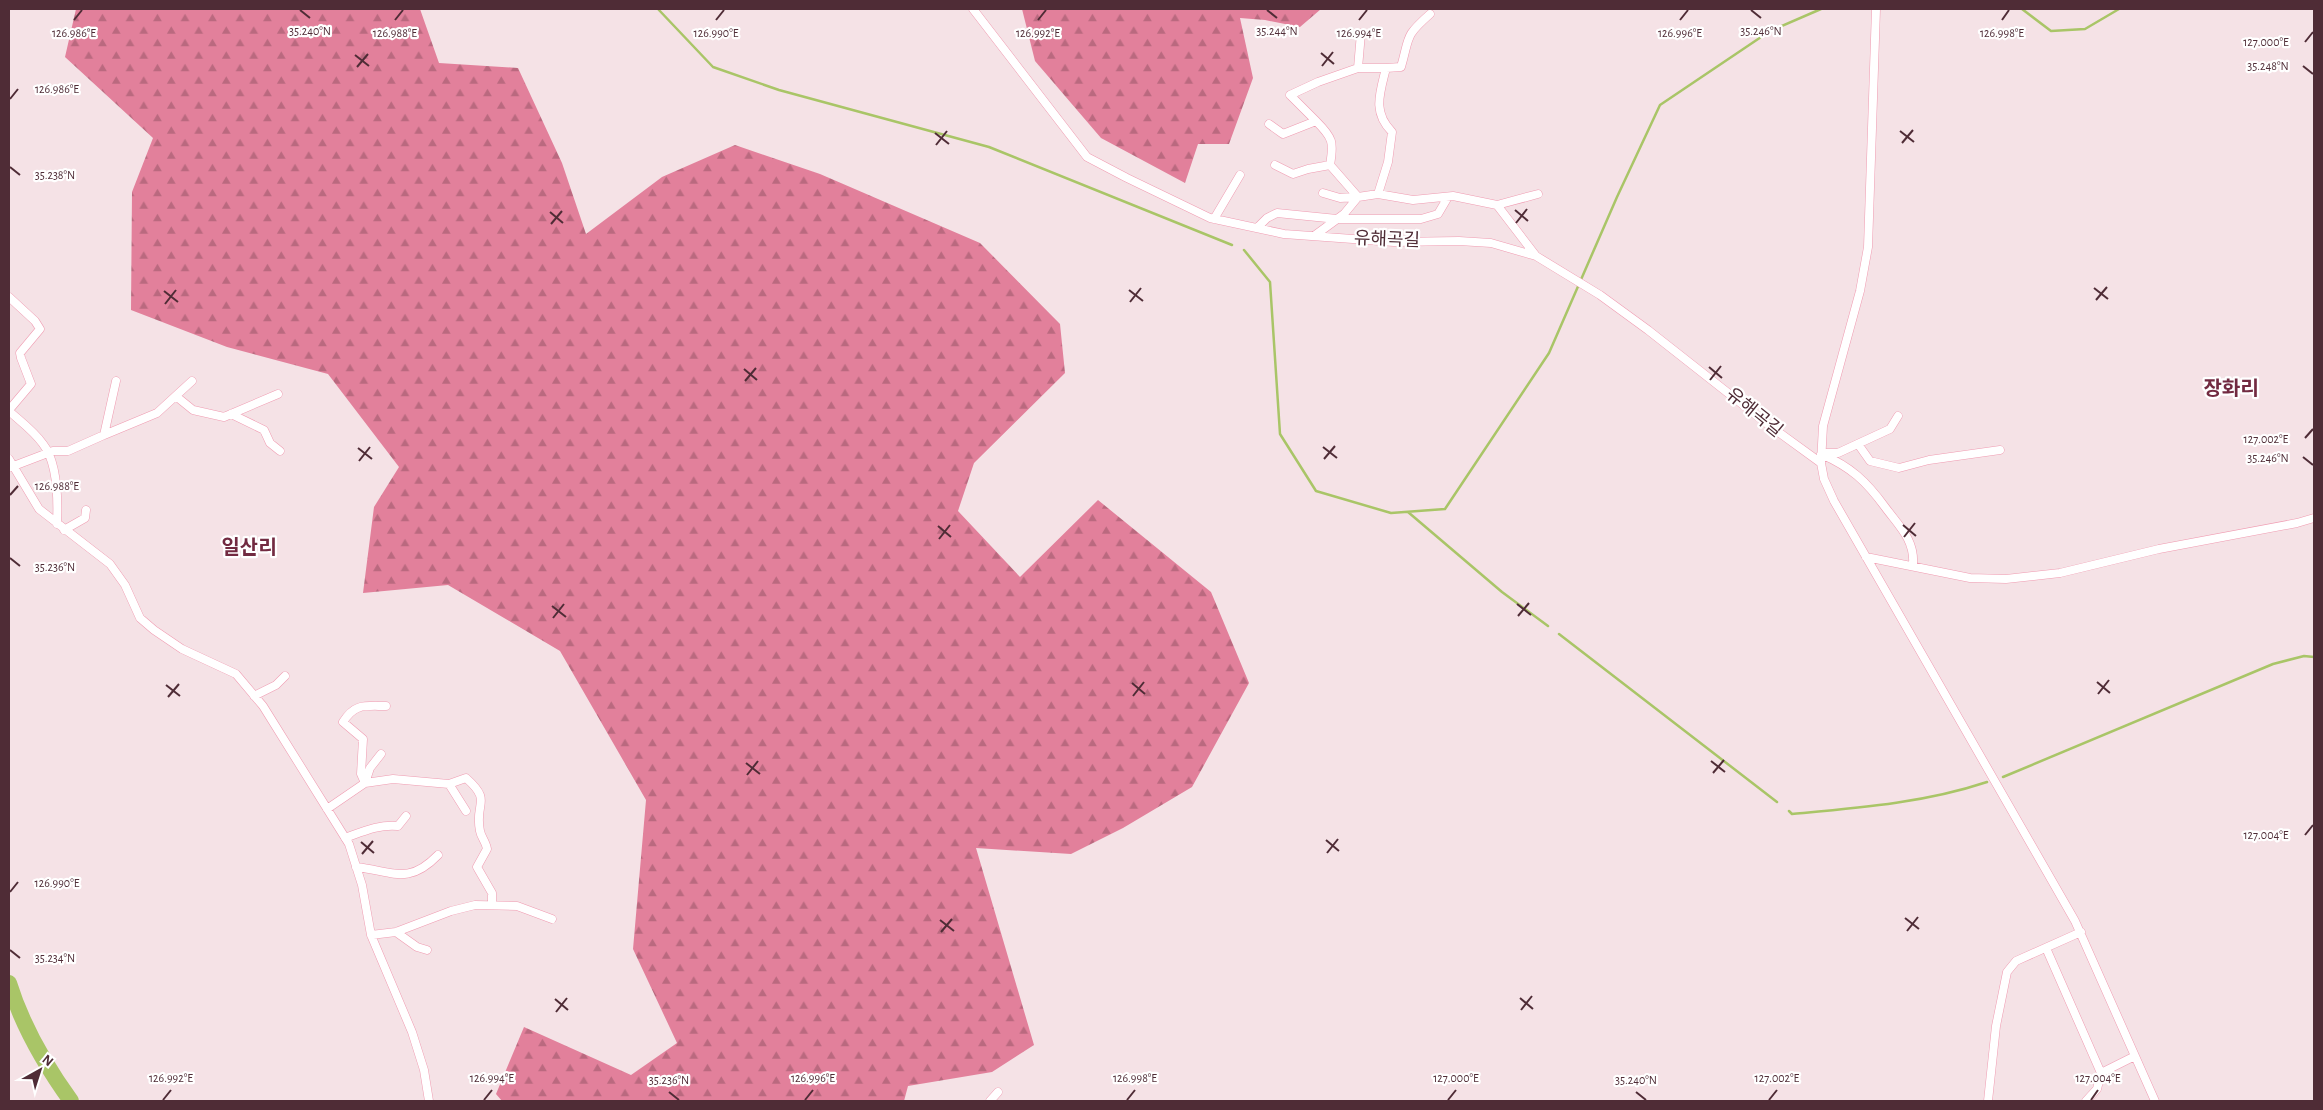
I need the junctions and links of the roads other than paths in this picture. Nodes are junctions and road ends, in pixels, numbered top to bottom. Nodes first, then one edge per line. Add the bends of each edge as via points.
1 (972, 9) edge
2 (1876, 9) edge
3 (1430, 14) dead end
4 (1361, 33) dead end
5 (1358, 68) junction
6 (1386, 68) junction
7 (1316, 122) junction
8 (1269, 124) dead end
9 (1275, 165) dead end
10 (1330, 165) junction
11 (1240, 175) dead end
12 (1322, 193) dead end
13 (1378, 194) junction
14 (1538, 194) dead end
15 (1358, 197) junction
16 (1448, 197) junction
17 (1497, 205) junction
18 (1337, 218) junction
19 (1214, 219) junction
20 (1256, 228) junction
21 (1314, 236) junction
22 (1536, 256) junction
23 (9, 297) edge
24 (192, 381) dead end
25 (116, 382) dead end
26 (278, 394) dead end
27 (177, 397) junction
28 (9, 411) edge
29 (231, 414) junction
30 (1898, 416) dead end
31 (104, 435) junction
32 (1858, 444) junction
33 (2000, 450) dead end
34 (280, 451) dead end
35 (48, 453) junction
36 (1821, 454) junction
37 (1821, 463) junction
38 (10, 464) edge
39 (86, 510) dead end
40 (2314, 518) edge
41 (57, 524) junction
42 (64, 530) junction
43 (1866, 557) junction
44 (1912, 565) junction
45 (285, 676) dead end
46 (254, 696) junction
47 (386, 706) dead end
48 (381, 754) dead end
49 (365, 783) junction
50 (449, 784) junction
51 (326, 809) junction
52 (466, 811) dead end
53 (406, 816) dead end
54 (345, 838) junction
55 (438, 855) dead end
56 (356, 867) junction
57 (492, 905) junction
58 (552, 919) dead end
59 (396, 932) junction
60 (2081, 932) junction
61 (371, 935) junction
62 (2046, 948) junction
63 (427, 950) dead end
64 (2135, 1056) junction
65 (2101, 1073) junction
66 (998, 1092) dead end
67 (429, 1101) edge
68 (990, 1101) edge
69 (1988, 1101) edge
70 (2086, 1101) edge
71 (2155, 1101) edge

1 - 19 street, 유해곡길 via 1087,157
2 - 36 street via 1868,247 1860,291 1823,426
3 - 6 street via 1406,40 1401,67
4 - 5 street
5 - 6 street
5 - 7 street via 1290,95
6 - 13 street via 1378,103 1382,122 1392,132 1388,162
7 - 8 street via 1283,134
7 - 10 street via 1331,137
9 - 10 street via 1293,174
10 - 15 street
11 - 19 street
12 - 15 street via 1340,198
13 - 15 street
13 - 16 street via 1414,200
14 - 17 street
15 - 18 street
16 - 17 street
16 - 18 street via 1438,214 1421,219
17 - 22 street
18 - 20 street via 1278,213
18 - 21 street
19 - 20 street, 유해곡길
20 - 21 street, 유해곡길
21 - 22 street, 유해곡길 via 1394,242 1460,241 1491,244
22 - 37 street, 유해곡길 via 1600,295
23 - 28 street via 40,329 20,353 31,384
24 - 27 street
25 - 31 street
26 - 29 street
27 - 29 street via 193,410 224,417
27 - 31 street via 146,419
28 - 35 street via 44,444
29 - 34 street via 264,430 270,443
30 - 32 street via 1890,429
31 - 35 street via 68,451
32 - 33 street via 1870,460 1899,468 1929,460
32 - 36 street via 1838,453
35 - 38 street
35 - 41 street via 58,497
36 - 37 street
36 - 44 street via 1858,475 1878,495 1906,532 1912,551
37 - 43 street via 1834,501
38 - 41 street via 39,509
39 - 42 street via 85,518
40 - 44 street via 2297,524 2159,549 2060,573 2006,579 1970,578
41 - 42 street
42 - 46 street via 110,564 125,584 140,618 182,649 236,674
43 - 44 street
43 - 60 street
45 - 46 street via 276,685
46 - 51 street
47 - 49 street via 363,706 350,711 343,722 364,739 361,774
48 - 49 street via 370,768
49 - 50 street via 393,779
49 - 51 street
50 - 52 street
50 - 57 street via 466,778 482,796 480,832 488,849 477,867 492,893
51 - 54 street
53 - 54 street via 398,826 370,829
54 - 56 street
55 - 56 street via 429,864 402,876
56 - 61 street
57 - 58 street via 518,906
57 - 59 street via 451,911
59 - 61 street
59 - 63 street
60 - 62 street
60 - 64 street
61 - 67 street via 412,1032 424,1070
62 - 65 street
62 - 69 street via 2016,961 2007,972 1996,1026
64 - 65 street
64 - 71 street
65 - 70 street via 2097,1089
66 - 68 street

